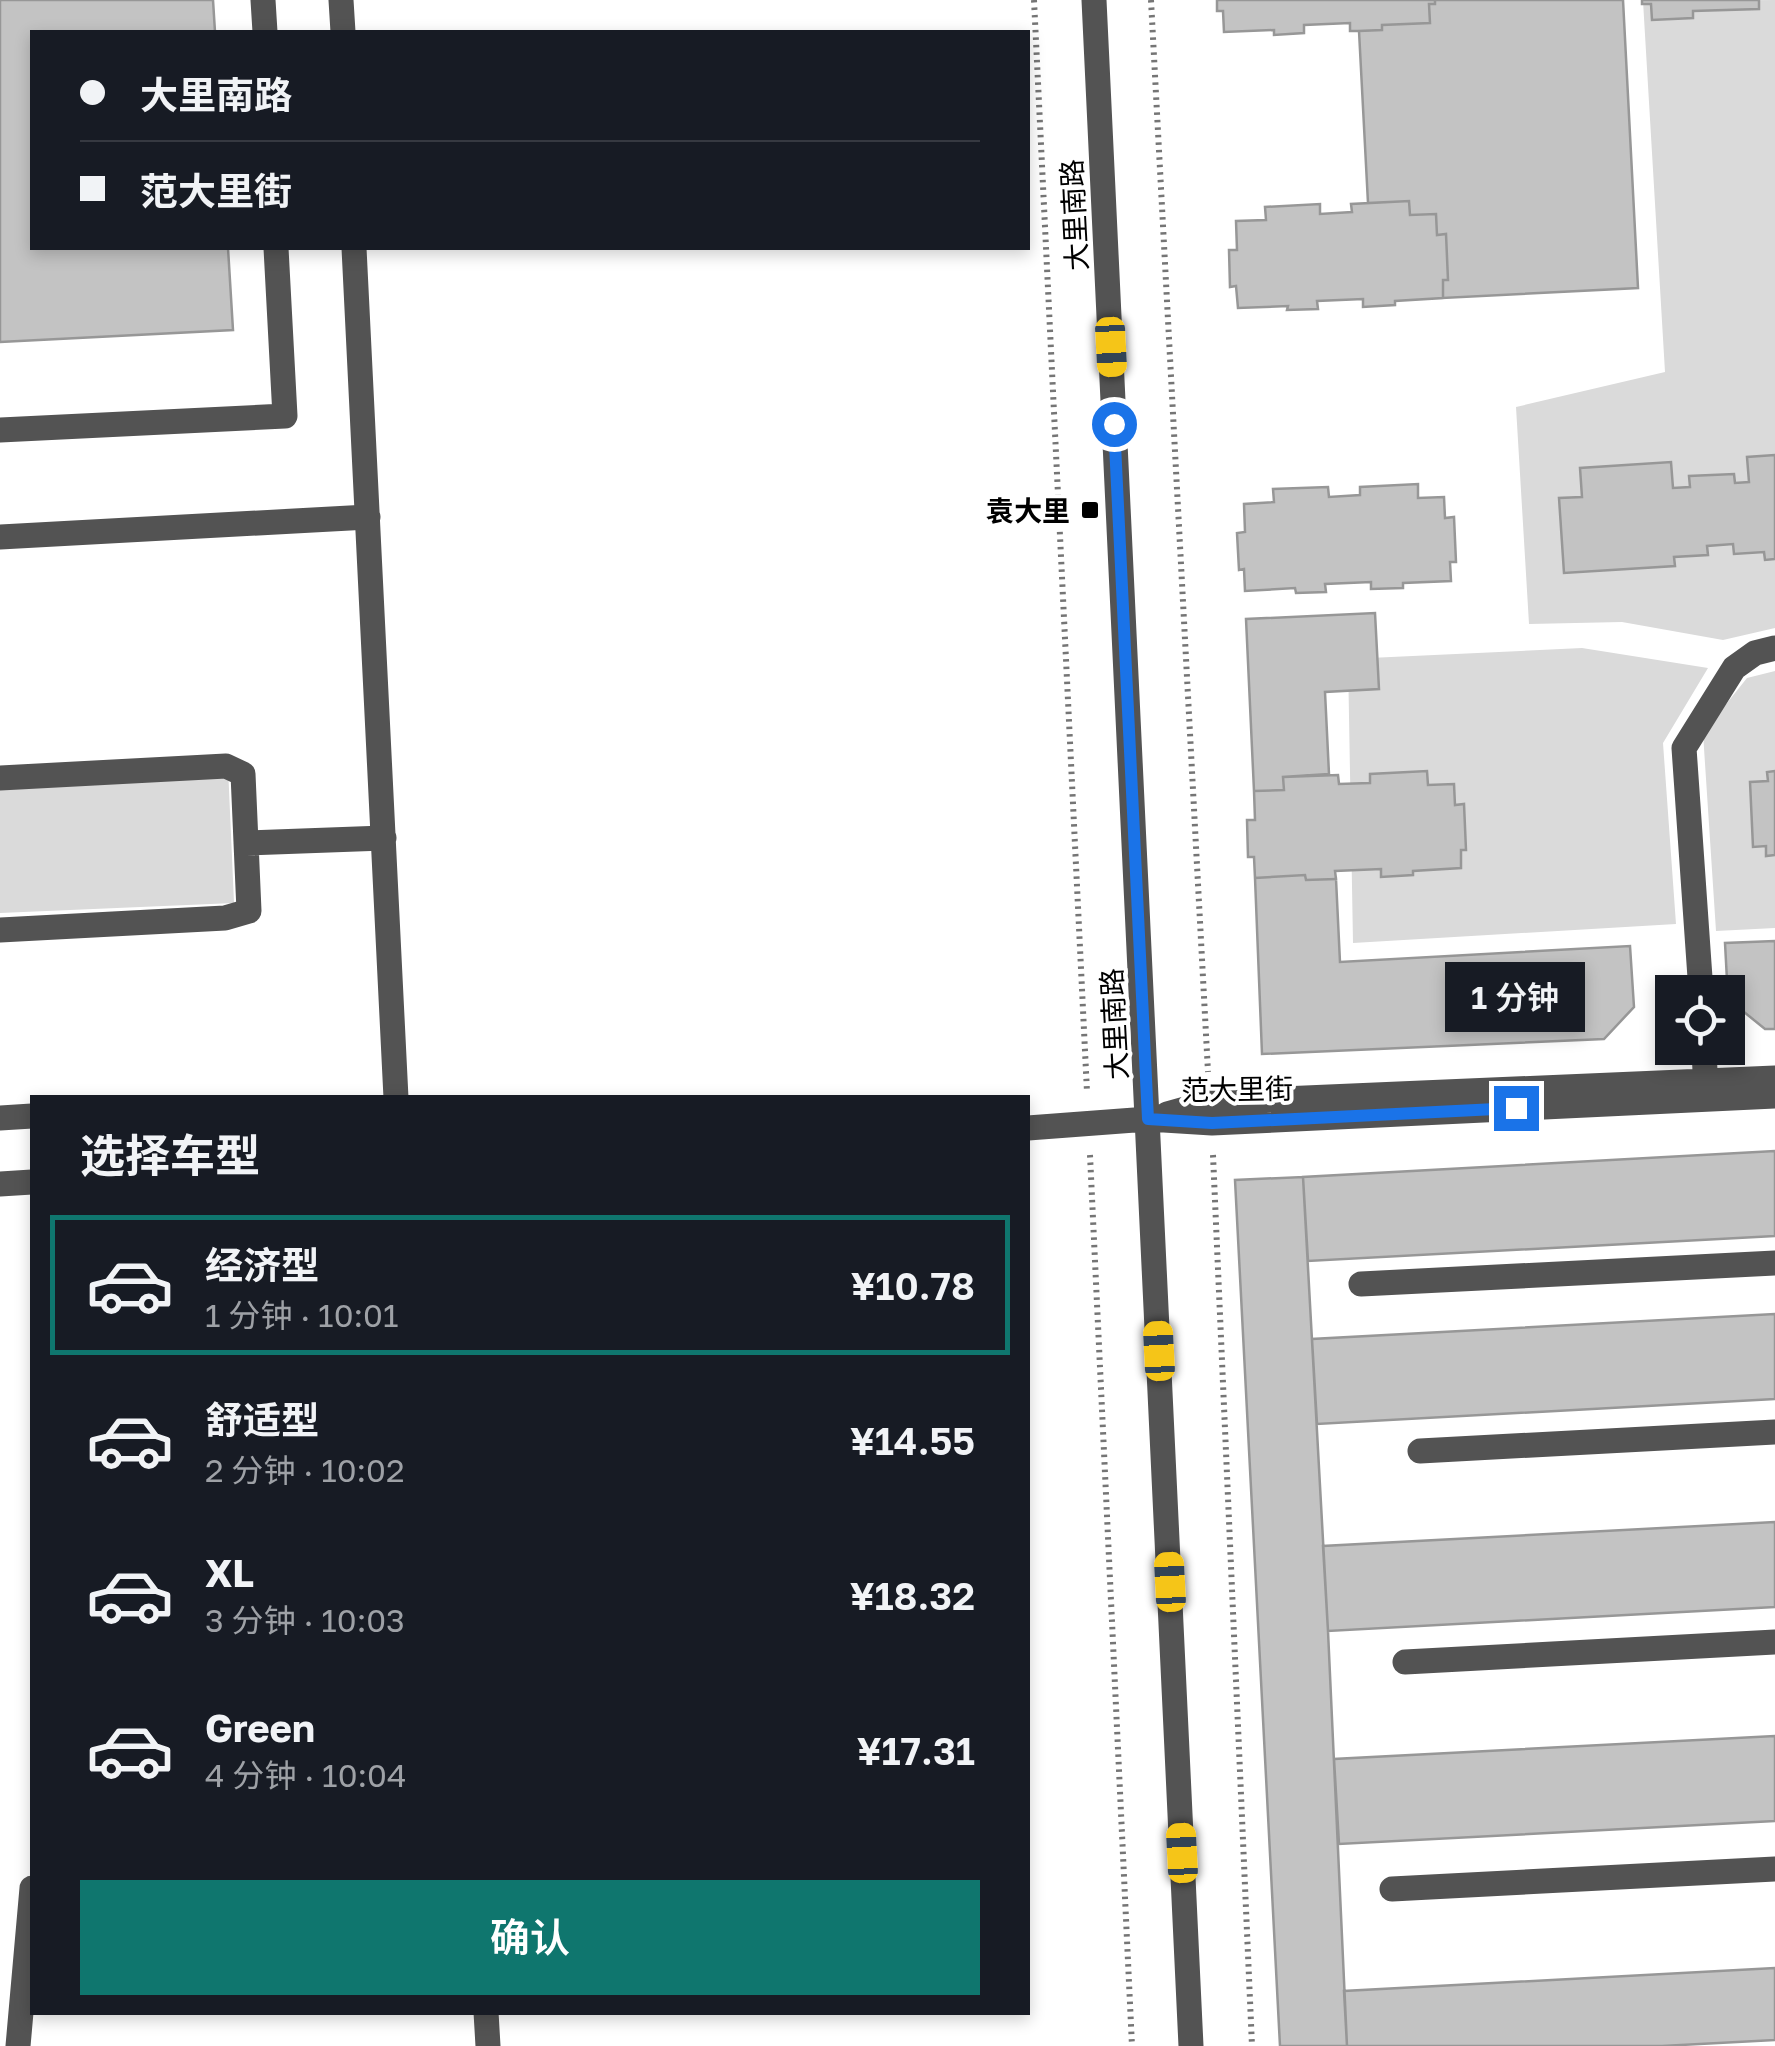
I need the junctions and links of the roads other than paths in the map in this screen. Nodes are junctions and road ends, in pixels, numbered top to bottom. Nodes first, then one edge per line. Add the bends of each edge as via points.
1 (263, 0) edge
2 (341, 0) edge
3 (1094, 0) edge
4 (265, 30) edge
5 (343, 30) edge
6 (276, 250) edge
7 (354, 250) edge
8 (0, 430) edge
9 (368, 517) junction
10 (0, 536) edge
11 (1775, 648) edge
12 (0, 778) edge
13 (384, 838) junction
14 (246, 844) junction
15 (0, 930) edge
16 (1699, 975) edge
17 (1705, 1065) edge
18 (1775, 1078) edge
19 (1706, 1091) junction
20 (396, 1095) edge
21 (1775, 1096) edge
22 (30, 1116) edge
23 (0, 1118) edge
24 (1148, 1119) junction
25 (1030, 1128) edge
26 (30, 1182) edge
27 (0, 1184) edge
28 (1775, 1263) edge
29 (1361, 1284) dead end
30 (1775, 1432) edge
31 (1420, 1450) dead end
32 (1775, 1642) edge
33 (1405, 1662) dead end
34 (1775, 1869) edge
35 (1392, 1888) dead end
36 (30, 1932) edge
37 (27, 1999) edge
38 (486, 2015) edge
39 (18, 2046) edge
40 (488, 2046) edge
41 (1191, 2046) edge

1 - 4 street
2 - 5 street
3 - 24 street, 大里南路
6 - 8 street via 285,416
7 - 9 street
9 - 10 street
9 - 13 street
11 - 16 street via 1734,668 1684,748
12 - 14 street via 226,766 243,774
13 - 14 street
13 - 20 street
14 - 15 street via 250,911 225,918
17 - 19 street
18 - 19 street, 范大里街
19 - 21 street, 范大里街
19 - 24 street, 范大里街
22 - 23 street
24 - 25 street, 范大里街
24 - 41 street, 大里南路
26 - 27 street
28 - 29 street
30 - 31 street
32 - 33 street
34 - 35 street
36 - 37 street
37 - 39 street
38 - 40 street

